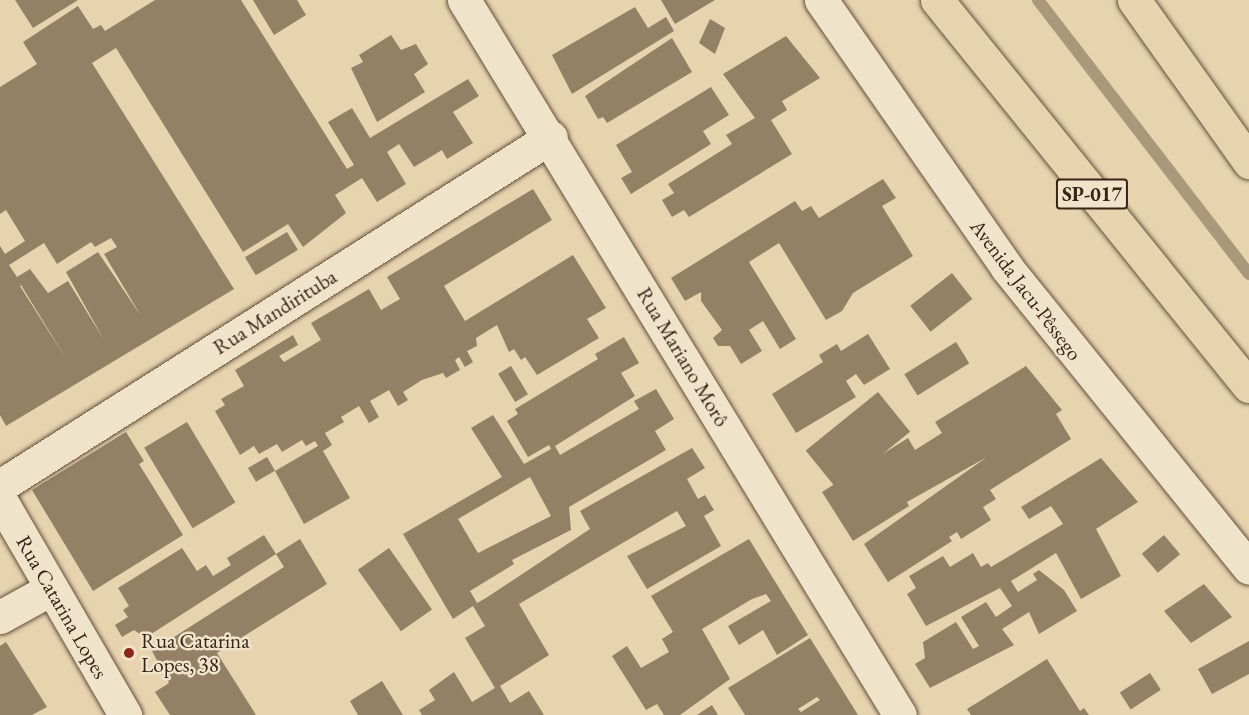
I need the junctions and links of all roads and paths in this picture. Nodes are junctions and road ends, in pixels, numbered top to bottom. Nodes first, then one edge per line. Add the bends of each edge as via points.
1 (464, 0) edge
2 (821, 0) edge
3 (937, 0) edge
4 (1134, 0) edge
5 (550, 137) junction
6 (1249, 162) edge
7 (1249, 386) edge
8 (0, 486) edge
9 (0, 500) edge
10 (1249, 568) edge
11 (51, 589) junction
12 (0, 617) edge
13 (125, 715) edge
14 (900, 715) edge

1 - 5 street, Rua Mariano Morô
2 - 10 street, Avenida Jacu-Pêssego via 1007,268
3 - 7 highway, SP-017
4 - 6 highway
5 - 8 street, Rua Mandirituba
5 - 14 street, Rua Mariano Morô
9 - 11 street, Rua Catarina Lopes
11 - 12 street
11 - 13 street, Rua Catarina Lopes

